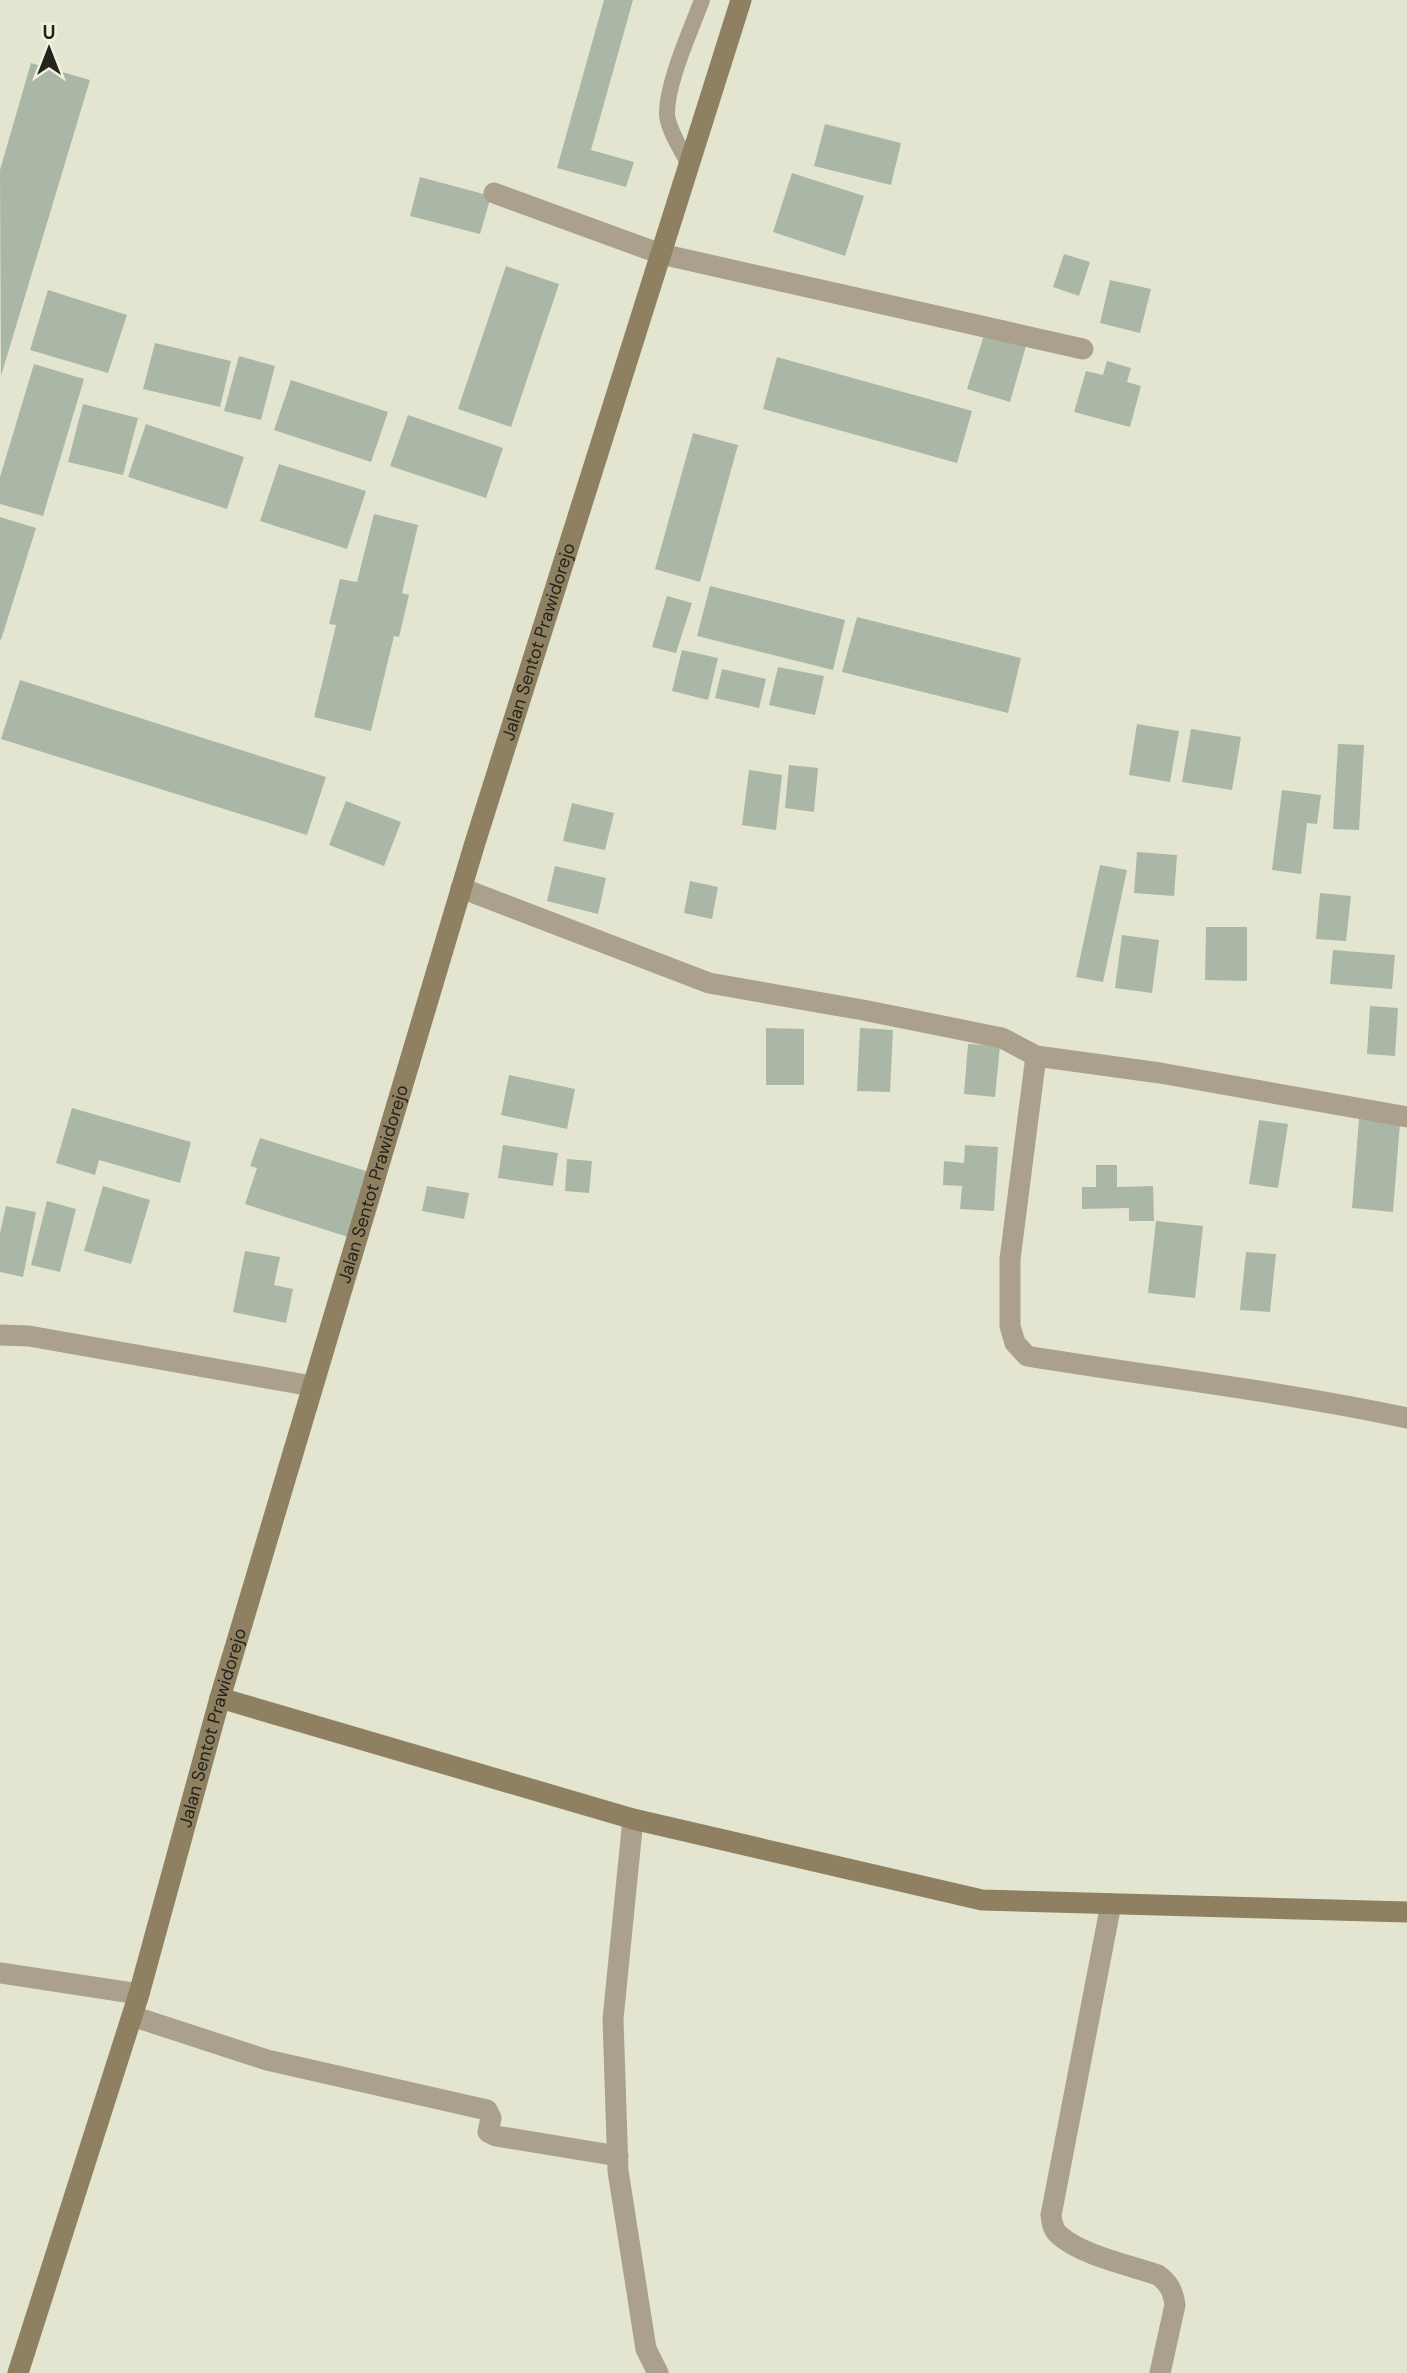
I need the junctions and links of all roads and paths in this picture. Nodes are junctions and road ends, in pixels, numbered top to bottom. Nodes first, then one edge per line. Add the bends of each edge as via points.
1 (702, 0) edge
2 (741, 0) edge
3 (689, 165) junction
4 (494, 193) dead end
5 (661, 254) junction
6 (1083, 349) dead end
7 (461, 888) junction
8 (1036, 1056) junction
9 (1407, 1117) edge
10 (0, 1335) edge
11 (312, 1386) junction
12 (1407, 1418) edge
13 (220, 1698) junction
14 (632, 1819) junction
15 (1111, 1904) junction
16 (1407, 1912) edge
17 (0, 1973) edge
18 (139, 1994) junction
19 (132, 2016) junction
20 (618, 2156) junction
21 (18, 2373) edge
22 (658, 2373) edge
23 (1160, 2373) edge

1 - 3 lane via 670,89 667,116
2 - 3 main road, Jalan Sentot Prawidorejo
3 - 5 main road, Jalan Sentot Prawidorejo
4 - 5 street
5 - 6 street
5 - 7 main road, Jalan Sentot Prawidorejo
7 - 8 street via 709,983 1002,1038
7 - 11 main road, Jalan Sentot Prawidorejo
8 - 9 street
8 - 12 street via 1010,1259 1010,1326 1015,1343 1027,1356 1333,1402
10 - 11 street via 29,1336
11 - 13 main road, Jalan Sentot Prawidorejo
13 - 14 main road
13 - 18 main road, Jalan Sentot Prawidorejo
14 - 15 main road via 982,1900
14 - 20 street via 613,2019
15 - 16 main road
15 - 23 street via 1052,2225 1059,2235 1083,2249 1167,2281 1175,2305
17 - 18 street
18 - 19 main road, Jalan Sentot Prawidorejo
19 - 20 street via 267,2060 487,2110 490,2134
19 - 21 main road, Jalan Sentot Prawidorejo
20 - 22 street via 646,2349

